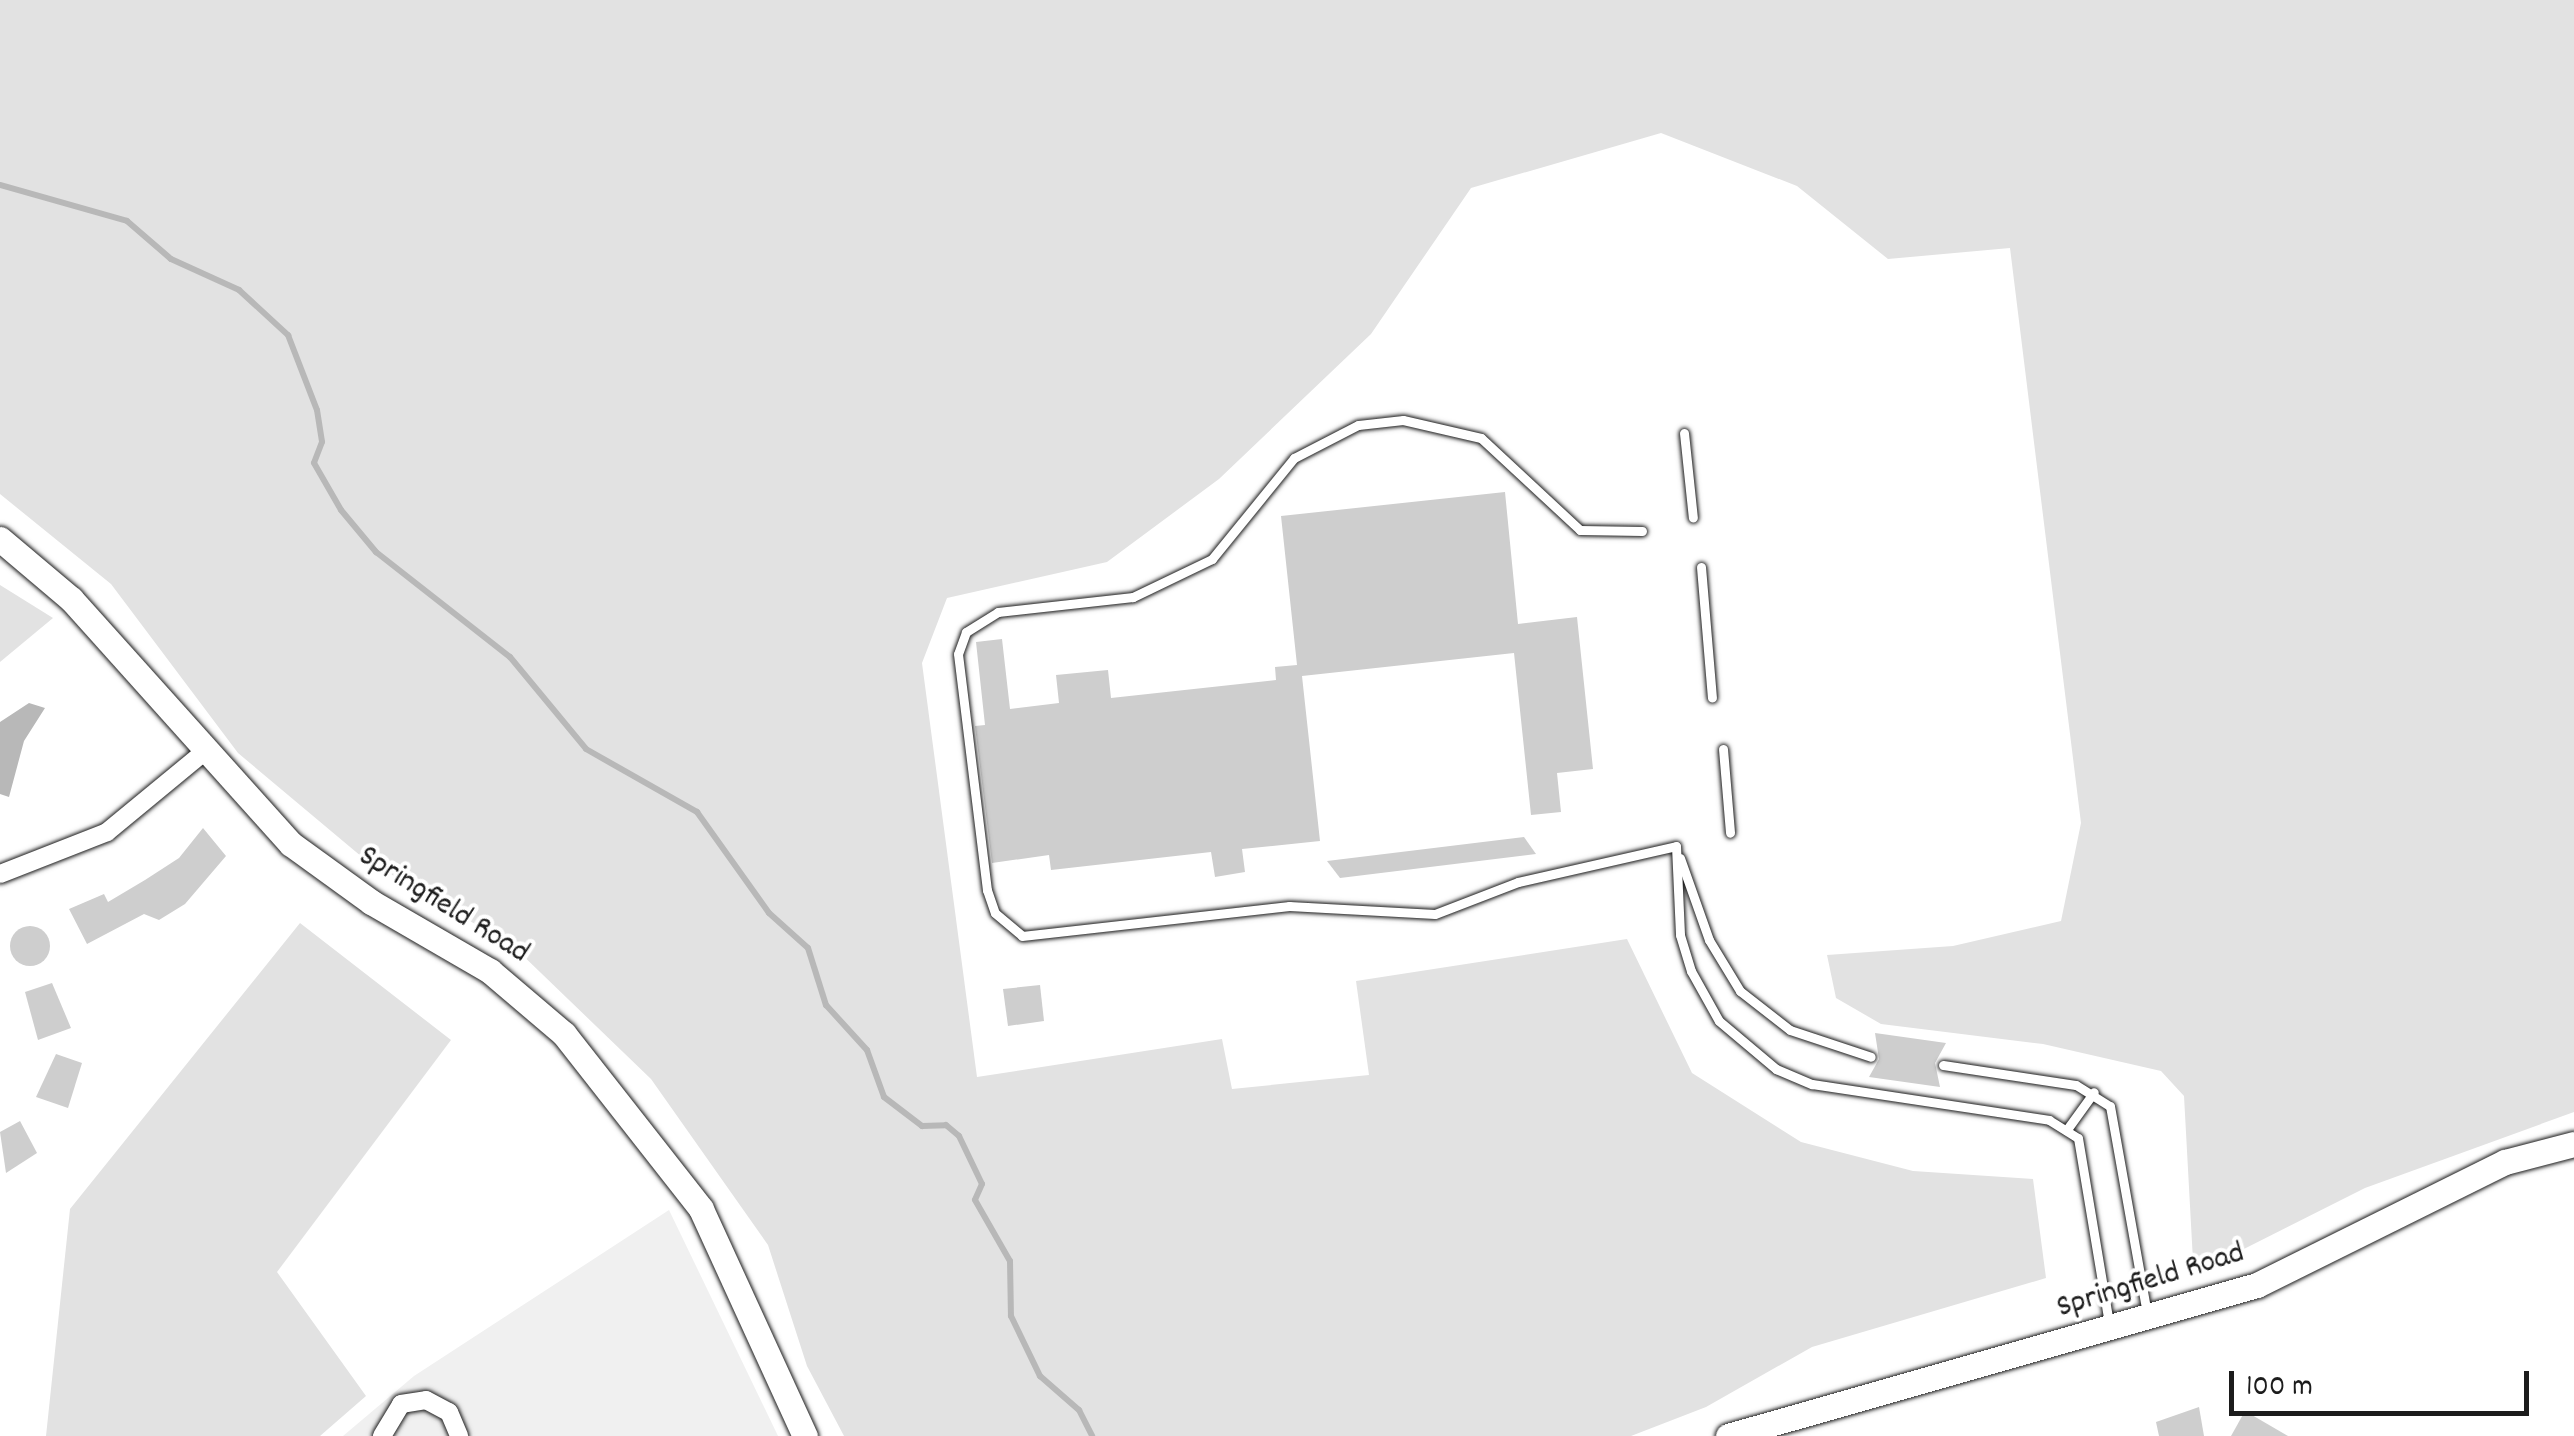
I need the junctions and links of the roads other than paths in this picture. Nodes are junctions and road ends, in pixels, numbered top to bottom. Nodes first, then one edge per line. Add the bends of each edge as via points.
1 (1684, 434) dead end
2 (1693, 518) dead end
3 (1642, 532) dead end
4 (0, 539) edge
5 (1700, 566) dead end
6 (1712, 698) dead end
7 (1722, 749) dead end
8 (204, 752) junction
9 (1730, 833) dead end
10 (1676, 846) junction
11 (0, 874) edge
12 (1872, 1056) dead end
13 (1943, 1065) dead end
14 (2094, 1092) junction
15 (2068, 1128) junction
16 (2574, 1144) edge
17 (2149, 1320) junction
18 (2110, 1330) junction
19 (1796, 1424) edge
20 (382, 1436) edge
21 (459, 1436) edge
22 (805, 1436) edge
23 (1728, 1436) edge

1 - 2 lane
3 - 10 lane via 1580,530 1481,438 1403,420 1358,425 1294,458 1212,559 1133,597 998,612 966,632 958,654 987,890 995,913 1022,936 1288,906 1435,914 1518,882
4 - 8 street, Springfield Road via 71,598
5 - 6 lane
7 - 9 lane
8 - 11 street via 107,832
8 - 22 street, Springfield Road via 306,856 514,988 584,1056 662,1150 716,1234
10 - 12 lane via 1709,940 1740,991 1790,1030
10 - 15 lane via 1680,935 1691,971 1719,1021 1776,1069 1812,1084
13 - 14 lane
14 - 15 lane
14 - 17 lane via 2120,1128
15 - 18 lane via 2085,1153
16 - 17 street, Springfield Road via 2505,1162 2292,1271
17 - 18 street, Springfield Road
18 - 19 street, Springfield Road
19 - 23 street, Springfield Road
20 - 21 street via 401,1404 426,1400 449,1412

